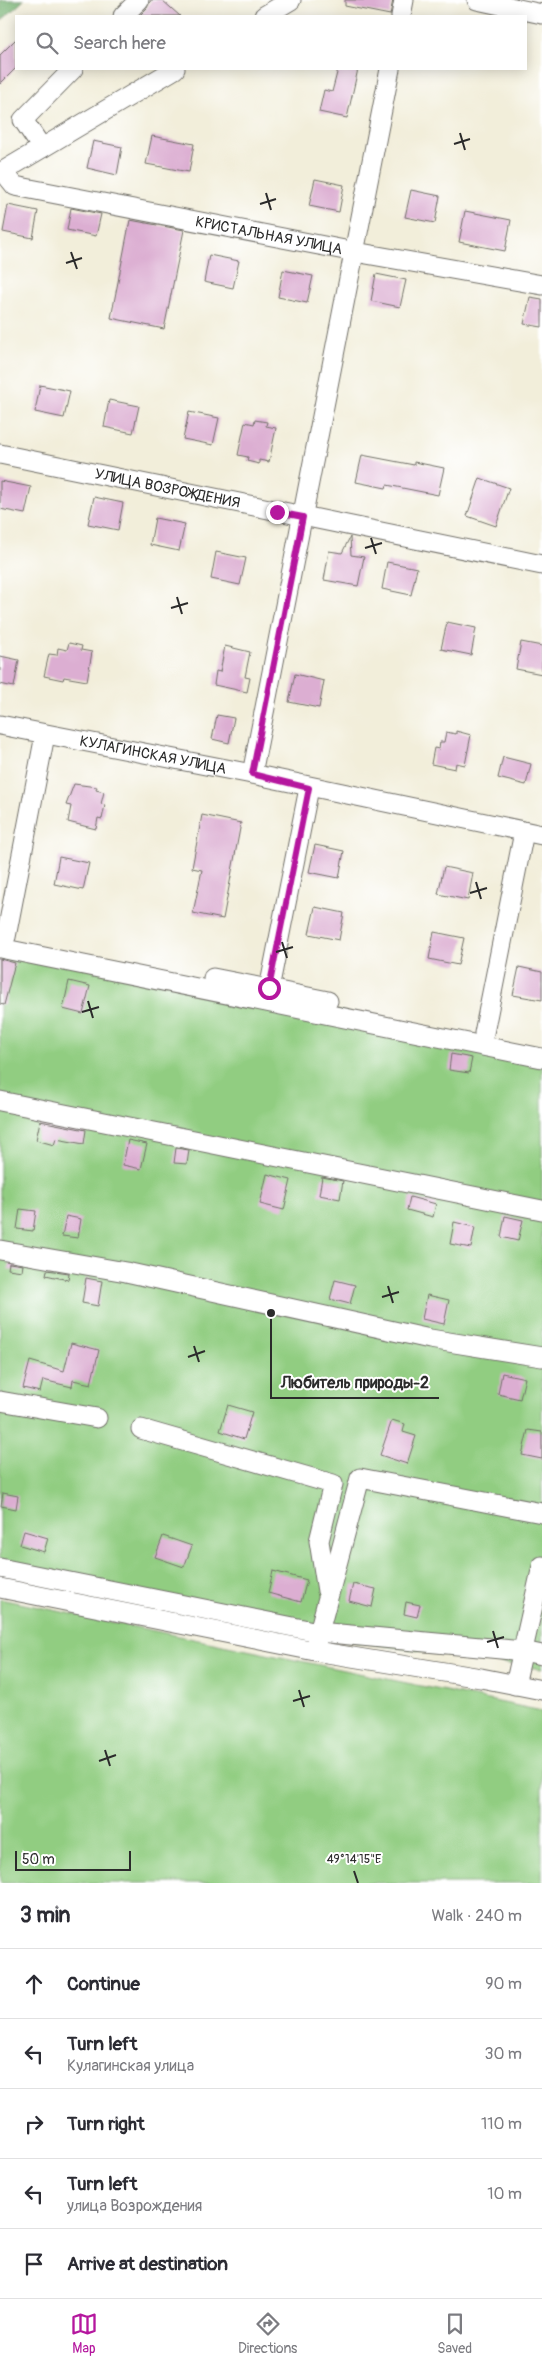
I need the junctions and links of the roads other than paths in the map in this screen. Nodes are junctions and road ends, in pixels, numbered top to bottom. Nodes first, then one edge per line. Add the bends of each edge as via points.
1 (139, 0) edge
2 (291, 0) edge
3 (404, 0) edge
4 (477, 0) edge
5 (542, 14) edge
6 (124, 15) edge
7 (266, 15) edge
8 (401, 15) edge
9 (72, 70) edge
10 (174, 70) edge
11 (390, 70) edge
12 (42, 148) junction
13 (2, 172) edge
14 (355, 252) junction
15 (542, 286) edge
16 (0, 454) edge
17 (303, 517) junction
18 (542, 565) edge
19 (0, 725) edge
20 (45, 734) junction
21 (252, 774) junction
22 (309, 788) junction
23 (533, 834) edge
24 (2, 940) edge
25 (269, 988) junction
26 (484, 1033) junction
27 (542, 1045) edge
28 (542, 1058) edge
29 (0, 1101) edge
30 (542, 1210) edge
31 (0, 1250) edge
32 (542, 1357) edge
33 (0, 1401) edge
34 (97, 1418) dead end
35 (141, 1429) dead end
36 (542, 1513) edge
37 (542, 1566) edge
38 (0, 1568) edge
39 (0, 1588) edge
40 (328, 1597) junction
41 (318, 1632) junction
42 (314, 1651) junction
43 (523, 1651) junction
44 (542, 1655) edge
45 (516, 1685) junction
46 (542, 1690) edge

1 - 6 street
2 - 7 street
3 - 8 street
4 - 5 street
9 - 12 street via 23,120
10 - 12 street
11 - 14 street
12 - 13 street
13 - 14 street, КРИСТАЛЬНАЯ УЛИЦА via 15,186
14 - 15 street, КРИСТАЛЬНАЯ УЛИЦА
14 - 17 street
16 - 17 street, УЛИЦА ВОЗРОЖДЕНИЯ
17 - 18 street, УЛИЦА ВОЗРОЖДЕНИЯ
17 - 21 street
19 - 20 street, КУЛАГИНСКАЯ УЛИЦА
20 - 21 street, КУЛАГИНСКАЯ УЛИЦА
20 - 24 street
21 - 22 street, КУЛАГИНСКАЯ УЛИЦА
22 - 23 street, КУЛАГИНСКАЯ УЛИЦА
22 - 25 street
23 - 26 street
24 - 25 street
24 - 28 street
25 - 26 street
26 - 27 street
29 - 30 street
31 - 32 street via 126,1272 430,1339
33 - 34 street
35 - 40 street via 333,1484 319,1541
36 - 40 street via 360,1478
37 - 43 street
38 - 41 street
39 - 42 street
40 - 41 street
41 - 42 street
41 - 43 street
42 - 45 street
43 - 44 street
43 - 45 street
45 - 46 street

